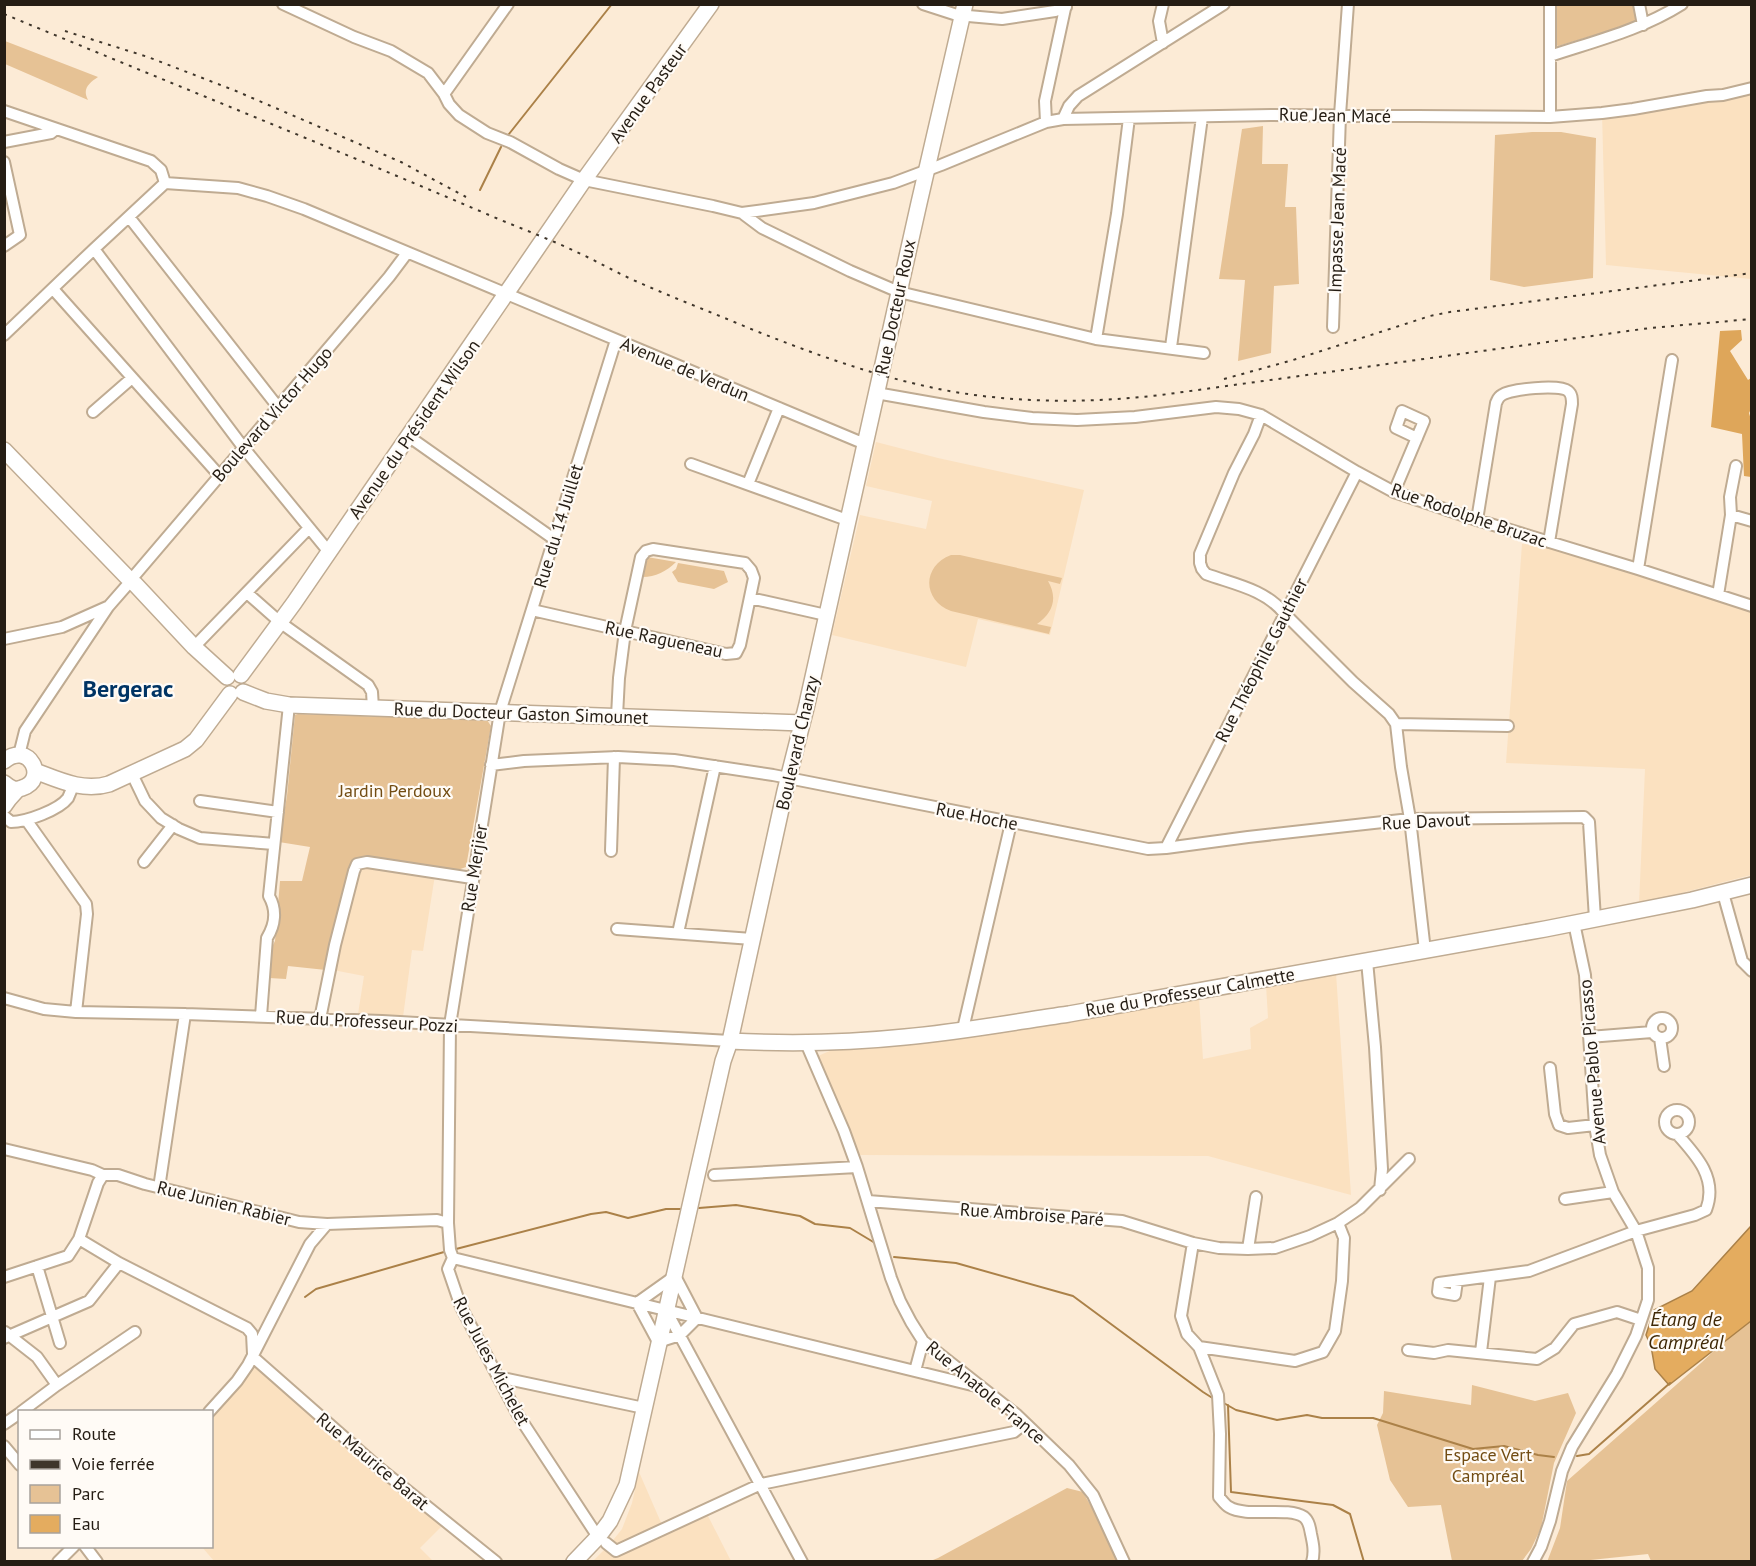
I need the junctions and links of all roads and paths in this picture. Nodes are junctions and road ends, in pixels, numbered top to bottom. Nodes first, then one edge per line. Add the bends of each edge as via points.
1 (508, 4) edge
2 (711, 4) edge
3 (923, 4) edge
4 (1163, 4) edge
5 (1224, 4) edge
6 (1348, 4) edge
7 (1550, 4) edge
8 (1639, 4) edge
9 (1682, 4) edge
10 (284, 5) edge
11 (1066, 6) edge
12 (964, 10) edge
13 (1643, 25) junction
14 (1163, 43) junction
15 (1550, 56) junction
16 (1752, 88) edge
17 (444, 94) junction
18 (4, 111) edge
19 (1340, 115) junction
20 (1202, 117) junction
21 (1550, 117) junction
22 (1129, 118) junction
23 (1063, 119) junction
24 (1046, 122) junction
25 (56, 129) junction
26 (4, 142) edge
27 (4, 162) edge
28 (927, 171) junction
29 (584, 180) junction
30 (165, 183) junction
31 (742, 213) junction
32 (129, 217) junction
33 (4, 246) edge
34 (94, 249) junction
35 (407, 253) junction
36 (53, 289) junction
37 (899, 292) junction
38 (506, 294) junction
39 (1334, 327) dead end
40 (7, 329) edge
41 (1096, 339) junction
42 (616, 340) junction
43 (1171, 348) junction
44 (1204, 353) dead end
45 (1672, 360) dead end
46 (132, 378) junction
47 (876, 393) junction
48 (278, 407) junction
49 (779, 408) junction
50 (93, 412) dead end
51 (1261, 415) junction
52 (408, 436) junction
53 (1417, 438) dead end
54 (865, 444) junction
55 (243, 447) junction
56 (7, 457) edge
57 (692, 464) dead end
58 (1736, 466) dead end
59 (1356, 472) junction
60 (219, 475) junction
61 (748, 484) junction
62 (1394, 492) junction
63 (1731, 515) junction
64 (847, 520) junction
65 (1477, 520) junction
66 (1752, 521) edge
67 (309, 528) junction
68 (554, 539) junction
69 (1549, 542) junction
70 (328, 552) junction
71 (1638, 569) junction
72 (131, 580) junction
73 (247, 593) junction
74 (1718, 595) junction
75 (750, 598) junction
76 (1752, 606) edge
77 (108, 607) junction
78 (532, 610) junction
79 (1284, 613) junction
80 (826, 615) junction
81 (280, 623) junction
82 (625, 631) junction
83 (4, 639) edge
84 (194, 647) junction
85 (234, 676) junction
86 (237, 693) junction
87 (289, 705) junction
88 (373, 708) junction
89 (500, 712) junction
90 (616, 716) junction
91 (802, 723) junction
92 (1396, 724) junction
93 (1508, 726) dead end
94 (19, 754) junction
95 (614, 757) junction
96 (4, 761) edge
97 (491, 765) junction
98 (715, 766) junction
99 (132, 774) junction
100 (789, 779) junction
101 (73, 784) junction
102 (17, 785) edge
103 (200, 801) dead end
104 (4, 807) edge
105 (278, 812) junction
106 (4, 816) edge
107 (1410, 819) junction
108 (27, 821) junction
109 (1011, 823) junction
110 (173, 825) junction
111 (274, 844) junction
112 (1166, 848) junction
113 (611, 851) dead end
114 (144, 862) dead end
115 (472, 878) junction
116 (1752, 885) edge
117 (1723, 893) junction
118 (1595, 919) junction
119 (1574, 923) junction
120 (617, 929) dead end
121 (678, 933) junction
122 (752, 939) junction
123 (1425, 951) junction
124 (1367, 961) junction
125 (1752, 971) edge
126 (4, 998) edge
127 (76, 1012) junction
128 (185, 1014) junction
129 (261, 1016) junction
130 (320, 1019) junction
131 (450, 1025) junction
132 (963, 1029) junction
133 (1589, 1037) junction
134 (730, 1041) junction
135 (806, 1043) junction
136 (1664, 1066) dead end
137 (1550, 1068) dead end
138 (1595, 1125) junction
139 (1677, 1134) dead end
140 (4, 1149) edge
141 (1409, 1159) dead end
142 (857, 1167) junction
143 (103, 1175) junction
144 (714, 1175) dead end
145 (159, 1188) junction
146 (1380, 1190) junction
147 (1613, 1192) junction
148 (1256, 1197) dead end
149 (1565, 1199) dead end
150 (868, 1201) junction
151 (299, 1222) junction
152 (448, 1223) junction
153 (1338, 1223) junction
154 (327, 1224) junction
155 (1636, 1231) junction
156 (79, 1239) junction
157 (1193, 1242) junction
158 (310, 1244) junction
159 (1248, 1249) junction
160 (453, 1258) junction
161 (119, 1263) junction
162 (37, 1266) junction
163 (675, 1276) junction
164 (4, 1277) edge
165 (1490, 1277) junction
166 (1457, 1281) dead end
167 (637, 1303) junction
168 (666, 1310) junction
169 (53, 1317) junction
170 (697, 1318) junction
171 (1641, 1320) junction
172 (270, 1323) junction
173 (247, 1328) junction
174 (135, 1332) dead end
175 (680, 1335) junction
176 (6, 1336) edge
177 (923, 1341) junction
178 (60, 1342) dead end
179 (658, 1342) junction
180 (1199, 1347) junction
181 (1408, 1350) dead end
182 (1481, 1352) junction
183 (253, 1357) junction
184 (915, 1371) junction
185 (498, 1377) junction
186 (57, 1385) junction
187 (979, 1386) junction
188 (644, 1408) junction
189 (23, 1410) edge
190 (211, 1410) edge
191 (18, 1414) edge
192 (1025, 1423) junction
193 (4, 1424) edge
194 (4, 1446) edge
195 (18, 1463) edge
196 (761, 1484) junction
197 (606, 1543) junction
198 (72, 1548) edge
199 (86, 1548) edge
200 (58, 1562) edge
201 (97, 1562) edge
202 (496, 1562) edge
203 (574, 1562) edge
204 (585, 1562) edge
205 (802, 1562) edge
206 (1124, 1562) edge
207 (1312, 1562) edge
208 (1533, 1562) edge

1 - 17 street
2 - 29 main road, Avenue Pasteur
3 - 12 street via 949,13
4 - 14 street via 1159,21
5 - 14 street
6 - 19 street, Impasse Jean Macé
7 - 15 street
8 - 13 street
9 - 13 street
10 - 17 street via 391,51 428,73
11 - 12 street via 1002,19
11 - 24 street via 1045,101
12 - 28 main road, Rue Docteur Roux
13 - 15 street
14 - 23 street via 1078,96
15 - 21 street
16 - 21 street, Rue Jean Macé via 1633,109
17 - 29 street via 459,115 487,133
18 - 25 street
19 - 20 street, Rue Jean Macé
19 - 21 street, Rue Jean Macé
19 - 39 street, Impasse Jean Macé
20 - 22 street, Rue Jean Macé
20 - 43 street
22 - 23 street, Rue Jean Macé
22 - 41 street
23 - 24 street, Rue Jean Macé
24 - 28 street, Rue Jean Macé
25 - 26 street
25 - 30 street via 151,161 161,170
27 - 33 street via 20,235
28 - 31 street, Rue Jean Macé via 814,203
28 - 37 main road, Rue Docteur Roux
29 - 31 street
29 - 38 main road, Avenue du Président Wilson
30 - 32 street
30 - 35 street, Avenue de Verdun via 238,188 267,195
31 - 37 street via 762,228
32 - 34 street
32 - 48 street
34 - 36 street
34 - 55 street
35 - 38 street, Avenue de Verdun
35 - 48 street, Boulevard Victor Hugo
36 - 40 street
36 - 46 street
37 - 41 street
37 - 47 main road, Rue Docteur Roux
38 - 42 street, Avenue de Verdun
38 - 52 main road, Avenue du Président Wilson
41 - 43 street
42 - 49 street, Avenue de Verdun
42 - 68 street, Rue du 14 Juillet
43 - 44 street
45 - 71 street
46 - 50 street
46 - 60 street
47 - 51 street, Rue Rodolphe Bruzac via 1032,418 1120,418 1216,407
47 - 54 main road, Rue Docteur Roux
48 - 55 street, Boulevard Victor Hugo
49 - 54 street, Avenue de Verdun
49 - 61 street
51 - 59 street, Rue Rodolphe Bruzac
51 - 79 street via 1211,527 1200,563 1206,574 1267,596
52 - 68 street
52 - 70 main road, Avenue du Président Wilson
53 - 62 street
54 - 64 main road, Boulevard Chanzy
55 - 60 street, Boulevard Victor Hugo
55 - 67 street
56 - 72 main road
57 - 61 street
58 - 63 street
59 - 62 street, Rue Rodolphe Bruzac
59 - 79 street, Rue Théophile Gauthier
60 - 72 street, Boulevard Victor Hugo
61 - 64 street
62 - 65 street, Rue Rodolphe Bruzac
63 - 66 street
63 - 74 street
64 - 80 main road, Boulevard Chanzy
65 - 69 street, Rue Rodolphe Bruzac
65 - 69 street via 1499,397 1503,393 1561,387 1568,391 1572,404
67 - 70 street
67 - 73 street
68 - 78 street, Rue du 14 Juillet
69 - 71 street, Rue Rodolphe Bruzac
70 - 81 main road, Avenue du Président Wilson
71 - 74 street, Rue Rodolphe Bruzac
72 - 77 street, Boulevard Victor Hugo
72 - 84 main road
73 - 81 street
73 - 84 street
74 - 76 street, Rue Rodolphe Bruzac
75 - 80 street
75 - 82 street, Rue Ragueneau via 736,653
75 - 82 street via 754,578 745,563 646,551 641,557
77 - 83 street via 62,627
77 - 94 street, Boulevard Victor Hugo via 25,731
78 - 82 street, Rue Ragueneau
78 - 89 street, Rue du 14 Juillet
79 - 92 street
79 - 112 street, Rue Théophile Gauthier
80 - 91 main road, Boulevard Chanzy
81 - 85 main road, Avenue du Président Wilson
81 - 88 street via 368,685
82 - 90 street
84 - 85 main road
85 - 86 main road via 246,683
86 - 87 main road, Rue du Docteur Gaston Simounet
86 - 99 main road via 196,740
87 - 88 main road, Rue du Docteur Gaston Simounet
87 - 105 street
88 - 89 main road, Rue du Docteur Gaston Simounet
89 - 90 main road, Rue du Docteur Gaston Simounet
89 - 97 street, Rue Merjier
90 - 91 main road, Rue du Docteur Gaston Simounet
91 - 100 main road, Boulevard Chanzy
92 - 93 street
92 - 107 street
94 - 96 main road
94 - 102 main road via 32,762
95 - 97 street, Rue Hoche
95 - 98 street, Rue Hoche
95 - 113 street
97 - 115 street, Rue Merjier
98 - 100 street, Rue Hoche
98 - 121 street
99 - 101 main road via 98,787
99 - 110 street via 145,801
100 - 109 street, Rue Hoche
100 - 122 main road, Boulevard Chanzy
101 - 102 main road via 57,780
101 - 108 street via 68,798
102 - 104 main road
103 - 105 street
105 - 111 street
106 - 108 street via 11,822
107 - 112 street, Rue Davout
107 - 118 street, Rue Davout via 1584,817 1589,822
107 - 123 street
108 - 127 street via 86,904
109 - 112 street, Rue Hoche via 1148,849
109 - 132 street
110 - 111 street via 200,838
110 - 114 street
111 - 129 street via 269,896 274,905 273,927 267,938
115 - 130 street via 360,862 355,867
115 - 131 street, Rue Merjier
116 - 117 main road, Rue du Professeur Calmette
117 - 118 main road, Rue du Professeur Calmette
117 - 125 street via 1742,961
118 - 119 main road, Rue du Professeur Calmette
119 - 123 main road, Rue du Professeur Calmette
119 - 133 street, Avenue Pablo Picasso via 1585,975
120 - 121 street
121 - 122 street
122 - 134 main road, Boulevard Chanzy
123 - 124 main road, Rue du Professeur Calmette
124 - 132 main road, Rue du Professeur Calmette
124 - 146 street via 1375,1047
126 - 127 street, Rue du Professeur Pozzi via 44,1009
127 - 128 street, Rue du Professeur Pozzi
128 - 129 street, Rue du Professeur Pozzi
128 - 145 street
129 - 130 street, Rue du Professeur Pozzi
130 - 131 street, Rue du Professeur Pozzi
131 - 134 street, Rue du Professeur Pozzi
131 - 152 street, Rue Jules Michelet
132 - 135 main road, Rue du Professeur Calmette
133 - 136 street via 1656,1035
133 - 138 street, Avenue Pablo Picasso
134 - 135 main road, Rue du Professeur Calmette
134 - 163 main road, Boulevard Chanzy
135 - 142 street, Rue Anatole France
137 - 138 street via 1559,1125
138 - 147 street, Avenue Pablo Picasso
139 - 155 street via 1704,1169 1710,1198 1706,1210
140 - 143 street, Rue Junien Rabier
141 - 146 street, Rue Ambroise Paré
142 - 144 street
142 - 150 street, Rue Anatole France
143 - 145 street, Rue Junien Rabier via 118,1175
143 - 156 street
145 - 151 street, Rue Junien Rabier
146 - 153 street, Rue Ambroise Paré
147 - 149 street
147 - 155 street, Avenue Pablo Picasso
148 - 159 street
150 - 157 street, Rue Ambroise Paré via 1122,1221
150 - 177 street, Rue Anatole France via 900,1301
151 - 154 street, Rue Junien Rabier
151 - 158 street
152 - 154 street, Rue Junien Rabier via 437,1220
152 - 160 street, Rue Jules Michelet
153 - 159 street, Rue Ambroise Paré via 1275,1248
153 - 180 street via 1344,1238 1342,1281 1335,1331 1323,1352 1295,1361
154 - 158 street
155 - 165 street via 1529,1271
155 - 171 street, Avenue Pablo Picasso via 1648,1268 1648,1300
156 - 161 street
156 - 162 street via 68,1256
157 - 159 street, Rue Ambroise Paré
157 - 180 street via 1181,1316 1187,1334
158 - 172 street
160 - 167 street
160 - 185 street, Rue Jules Michelet via 448,1269 458,1299
161 - 169 street via 89,1301
161 - 173 street
162 - 164 street
162 - 169 street
163 - 167 street
163 - 168 main road, Boulevard Chanzy
163 - 170 street
165 - 166 street
165 - 182 street
167 - 168 street
167 - 179 street
168 - 170 street
168 - 175 street
168 - 179 main road, Boulevard Chanzy
169 - 176 street
169 - 178 street
170 - 175 street
170 - 184 street
171 - 182 street via 1617,1312 1574,1324 1555,1347 1537,1359
171 - 208 street, Avenue Pablo Picasso via 1617,1374 1572,1447
172 - 173 street
172 - 183 street
173 - 183 street via 252,1334
174 - 186 street
175 - 179 street
175 - 196 street
176 - 186 street via 37,1357
177 - 184 street
177 - 187 street, Rue Anatole France
179 - 188 main road, Boulevard Chanzy
180 - 207 street via 1218,1401 1219,1497 1228,1507 1240,1510 1304,1517 1310,1525
181 - 182 street
183 - 190 street
183 - 202 street, Rue Maurice Barat via 378,1467
184 - 187 street
185 - 188 street
185 - 197 street, Rue Jules Michelet via 518,1415
186 - 189 street
187 - 192 street, Rue Anatole France
188 - 197 main road, Boulevard Chanzy via 627,1497
191 - 193 street
192 - 196 street via 1014,1432
192 - 206 street, Rue Anatole France via 1070,1465 1092,1495
194 - 195 street
196 - 197 street
196 - 205 street
197 - 203 main road
197 - 204 main road
198 - 200 street
199 - 201 street

